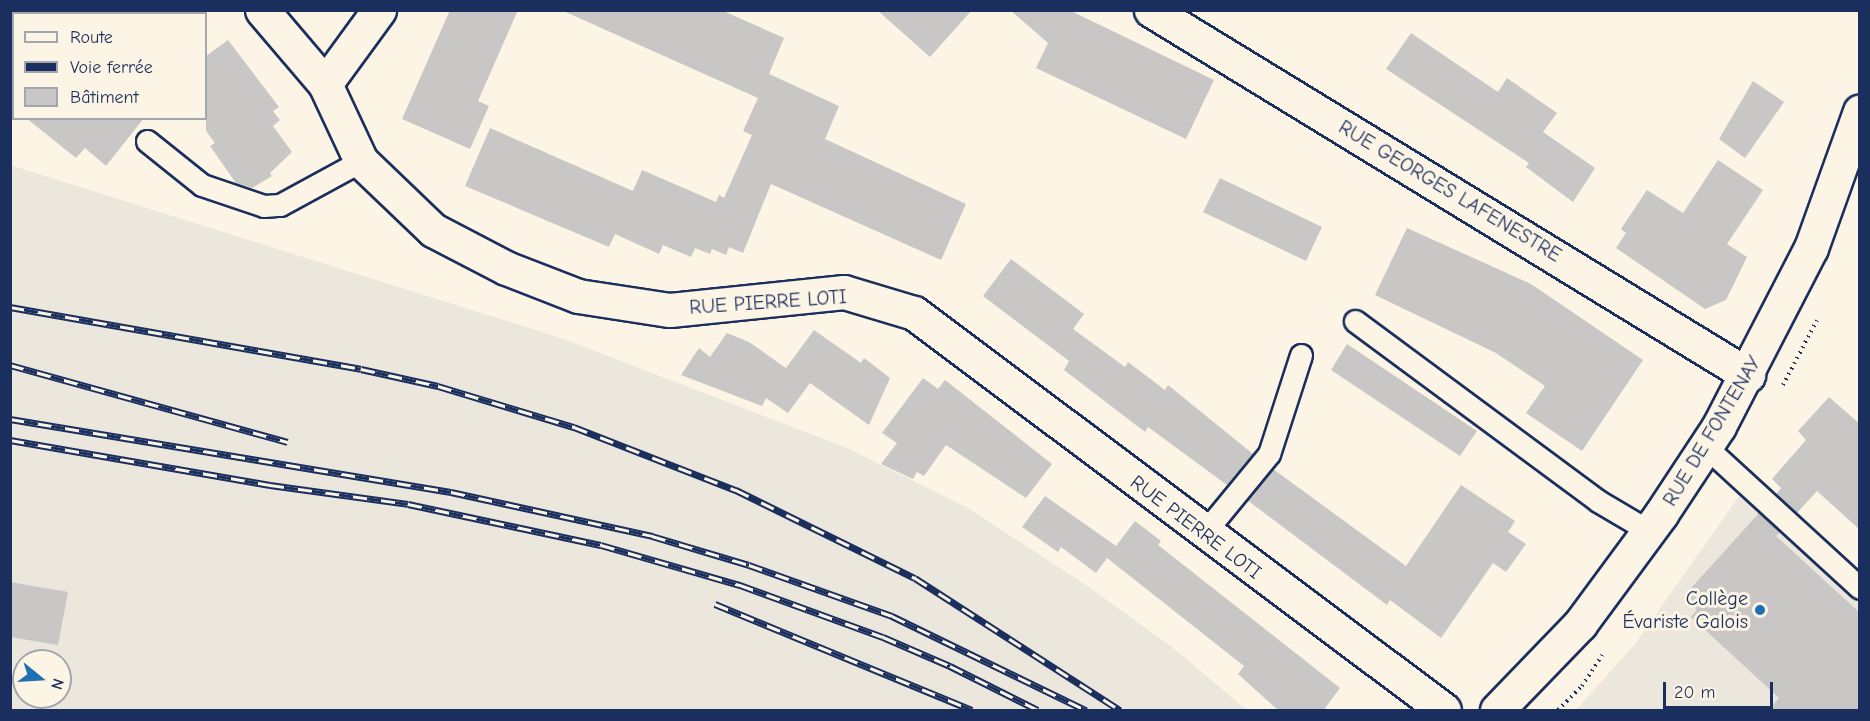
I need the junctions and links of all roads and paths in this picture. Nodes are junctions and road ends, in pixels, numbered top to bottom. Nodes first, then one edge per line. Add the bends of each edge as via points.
1 (262, 10) edge
2 (379, 10) edge
3 (1150, 10) edge
4 (325, 84) junction
5 (1860, 111) edge
6 (147, 141) dead end
7 (361, 160) junction
8 (1860, 163) edge
9 (1832, 195) junction
10 (1355, 321) dead end
11 (1301, 355) dead end
12 (1748, 375) junction
13 (1705, 446) junction
14 (1649, 531) junction
15 (1204, 533) junction
16 (1860, 588) edge
17 (1444, 711) edge
18 (1497, 711) edge

1 - 4 street, RUE PIERRE LOTI
2 - 4 street
3 - 12 street, RUE GEORGES LAFENESTRE
4 - 7 street, RUE PIERRE LOTI
5 - 9 street, RUE DE FONTENAY
6 - 7 lane via 202,185 264,206 280,205
7 - 15 street, RUE PIERRE LOTI via 433,230 506,268 578,296 670,309 844,292 914,313
8 - 9 street
9 - 12 street, RUE DE FONTENAY via 1811,248
10 - 14 lane via 1598,501
11 - 15 lane via 1269,454
12 - 13 street, RUE DE FONTENAY
13 - 14 street, RUE DE FONTENAY
13 - 16 lane
14 - 18 street, RUE DE FONTENAY via 1580,624
15 - 17 street, RUE PIERRE LOTI

